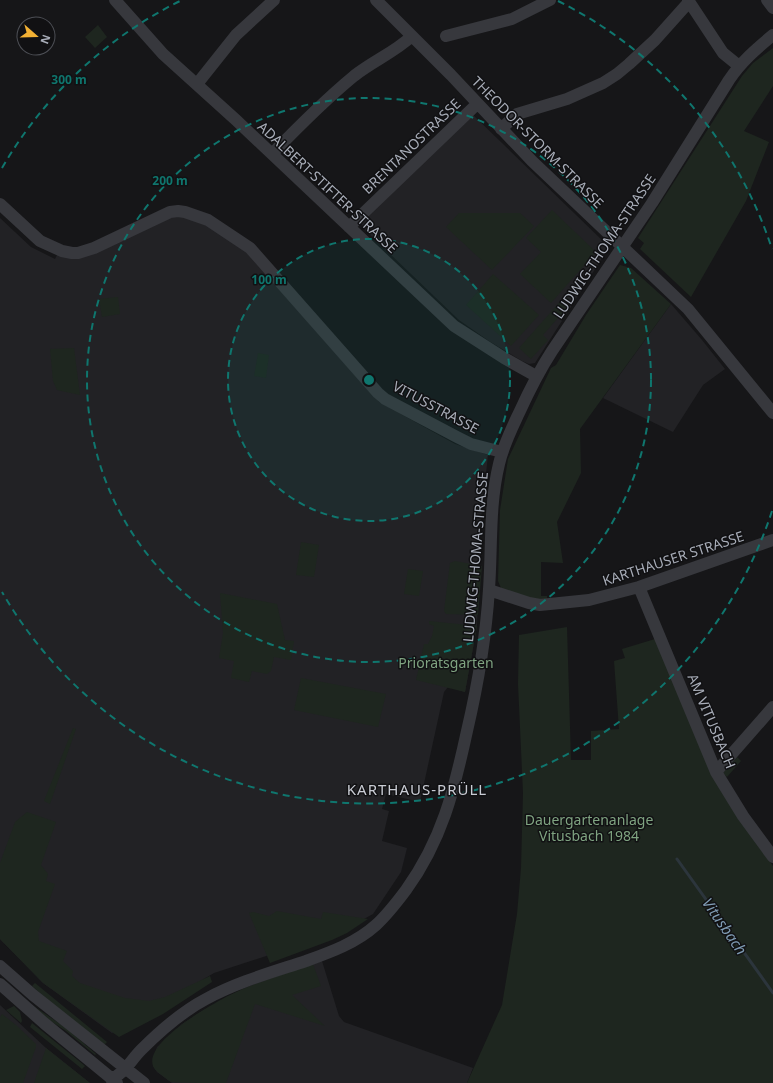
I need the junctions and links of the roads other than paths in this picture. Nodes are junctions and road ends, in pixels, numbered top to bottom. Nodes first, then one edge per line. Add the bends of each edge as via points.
1 (115, 0) edge
2 (274, 0) edge
3 (376, 0) edge
4 (550, 0) edge
5 (767, 0) edge
6 (689, 1) edge
7 (125, 5) edge
8 (773, 8) edge
9 (773, 35) edge
10 (412, 36) junction
11 (446, 36) dead end
12 (739, 66) junction
13 (197, 84) junction
14 (477, 104) junction
15 (501, 129) junction
16 (272, 154) junction
17 (0, 204) edge
18 (349, 226) junction
19 (623, 246) junction
20 (536, 376) junction
21 (773, 413) edge
22 (502, 452) junction
23 (773, 540) edge
24 (640, 587) junction
25 (489, 590) junction
26 (773, 708) edge
27 (716, 772) junction
28 (773, 857) edge
29 (0, 966) edge
30 (0, 984) edge
31 (33, 995) junction
32 (12, 996) junction
33 (126, 1069) junction
34 (114, 1081) edge
35 (144, 1083) edge

1 - 7 street, ADALBERT-STIFTER-STRASSE
2 - 13 street via 236,35
3 - 10 street, THEODOR-STORM-STRASSE
4 - 11 street via 512,18
5 - 8 street
6 - 12 street via 723,53
6 - 15 street via 655,40 617,74 566,99 517,114
7 - 13 street, ADALBERT-STIFTER-STRASSE via 163,54
9 - 12 street, LUDWIG-THOMA-STRASSE via 749,54
10 - 14 street, THEODOR-STORM-STRASSE
10 - 16 street via 355,75 311,114
12 - 19 street, LUDWIG-THOMA-STRASSE
13 - 16 street, ADALBERT-STIFTER-STRASSE
14 - 15 street, THEODOR-STORM-STRASSE
14 - 18 street, BRENTANOSTRASSE
15 - 19 street, THEODOR-STORM-STRASSE
16 - 18 street, ADALBERT-STIFTER-STRASSE
17 - 22 street, VITUSSTRASSE via 40,241 72,253 94,248 170,212 185,212 208,220 250,248 385,399 471,444
18 - 20 street, ADALBERT-STIFTER-STRASSE via 454,326
19 - 20 street, LUDWIG-THOMA-STRASSE
19 - 21 street, THEODOR-STORM-STRASSE via 688,309
20 - 22 street, LUDWIG-THOMA-STRASSE
22 - 25 street, LUDWIG-THOMA-STRASSE via 494,489
23 - 24 street, KARTHAUSER STRASSE
24 - 25 street, KARTHAUSER STRASSE via 589,600 540,605
24 - 27 street, AM VITUSBACH
25 - 33 street, LUDWIG-THOMA-STRASSE via 477,683 453,792 440,831 426,859 396,903 376,925 349,943 207,998 167,1025 138,1053
26 - 27 street
27 - 28 street, AM VITUSBACH via 743,816
29 - 31 street
30 - 32 street
31 - 32 street via 22,992
31 - 33 street
32 - 34 street
33 - 34 street, LUDWIG-THOMA-STRASSE
33 - 35 street

